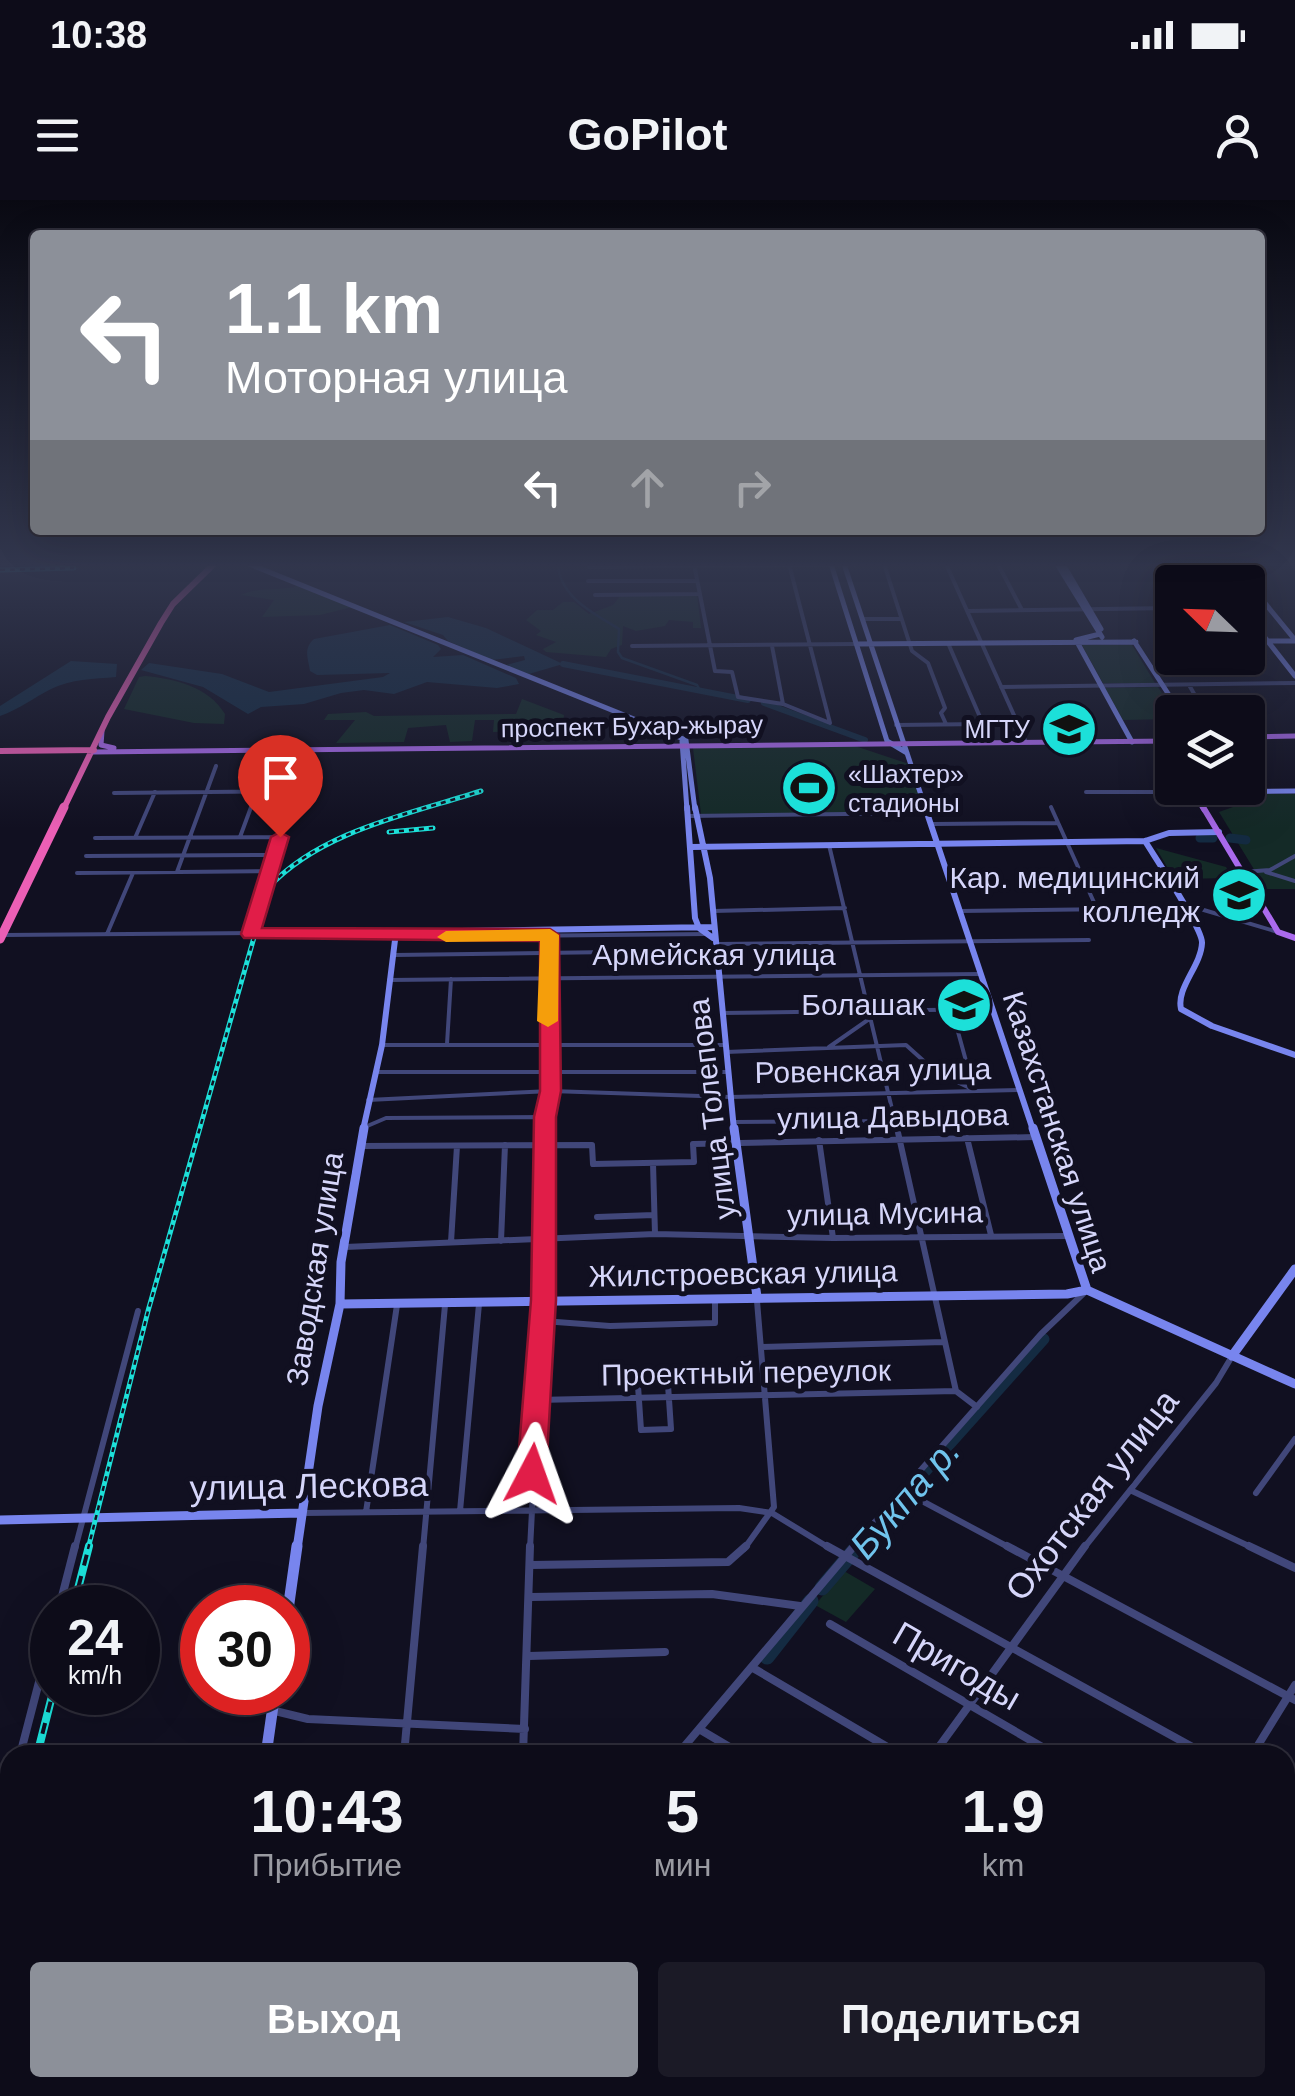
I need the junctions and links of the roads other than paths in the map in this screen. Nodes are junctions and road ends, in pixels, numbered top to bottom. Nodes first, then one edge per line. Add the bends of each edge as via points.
1 (146, 652) edge
2 (464, 652) edge
3 (711, 652) edge
4 (773, 652) edge
5 (814, 652) edge
6 (859, 652) edge
7 (873, 652) edge
8 (914, 652) edge
9 (952, 652) edge
10 (985, 652) edge
11 (1083, 652) edge
12 (1142, 652) edge
13 (1276, 652) edge
14 (1295, 680) edge
15 (1162, 685) junction
16 (1189, 685) junction
17 (1101, 686) junction
18 (1001, 687) junction
19 (1169, 695) edge
20 (1195, 695) edge
21 (783, 704) junction
22 (946, 724) junction
23 (896, 726) junction
24 (102, 731) junction
25 (1265, 738) edge
26 (1295, 738) edge
27 (1131, 740) junction
28 (1155, 740) edge
29 (1026, 741) junction
30 (889, 742) junction
31 (905, 742) junction
32 (684, 743) junction
33 (305, 748) junction
34 (62, 751) junction
35 (93, 751) junction
36 (122, 751) junction
37 (0, 752) edge
38 (910, 756) junction
39 (216, 766) dead end
40 (84, 768) junction
41 (257, 791) junction
42 (294, 791) junction
43 (1155, 791) edge
44 (1265, 791) edge
45 (1295, 791) edge
46 (114, 792) dead end
47 (155, 792) junction
48 (207, 792) junction
49 (1086, 792) dead end
50 (1202, 805) edge
51 (1051, 807) dead end
52 (930, 813) junction
53 (692, 816) junction
54 (1058, 823) junction
55 (933, 824) junction
56 (1219, 832) junction
57 (240, 837) junction
58 (280, 837) junction
59 (95, 838) dead end
60 (135, 838) junction
61 (190, 838) junction
62 (1145, 841) junction
63 (1066, 842) junction
64 (829, 845) junction
65 (940, 845) junction
66 (691, 847) junction
67 (704, 847) junction
68 (275, 854) junction
69 (183, 855) junction
70 (86, 856) dead end
71 (1295, 856) edge
72 (269, 871) junction
73 (134, 872) junction
74 (177, 872) junction
75 (1242, 872) junction
76 (1263, 872) junction
77 (77, 873) dead end
78 (1295, 881) edge
79 (845, 908) junction
80 (1188, 908) junction
81 (1097, 909) junction
82 (713, 911) junction
83 (960, 911) junction
84 (1278, 932) junction
85 (107, 934) junction
86 (250, 934) junction
87 (709, 934) junction
88 (395, 935) junction
89 (550, 935) junction
90 (1, 937) edge
91 (1295, 938) edge
92 (1088, 940) dead end
93 (852, 942) junction
94 (970, 942) junction
95 (681, 952) dead end
96 (548, 953) junction
97 (391, 955) junction
98 (982, 974) junction
99 (718, 977) junction
100 (864, 977) junction
101 (548, 978) junction
102 (451, 979) junction
103 (387, 980) junction
104 (993, 1009) junction
105 (952, 1010) junction
106 (722, 1013) junction
107 (871, 1013) junction
108 (548, 1043) junction
109 (447, 1044) junction
110 (382, 1045) junction
111 (876, 1046) junction
112 (726, 1048) junction
113 (822, 1051) junction
114 (1295, 1056) edge
115 (376, 1072) junction
116 (728, 1072) junction
117 (548, 1074) junction
118 (974, 1090) junction
119 (1019, 1090) junction
120 (550, 1091) junction
121 (887, 1093) junction
122 (730, 1097) junction
123 (368, 1100) junction
124 (366, 1113) junction
125 (545, 1117) junction
126 (386, 1118) junction
127 (895, 1120) junction
128 (735, 1122) junction
129 (363, 1128) junction
130 (968, 1138) junction
131 (1035, 1138) junction
132 (818, 1140) junction
133 (900, 1140) junction
134 (737, 1142) junction
135 (505, 1145) junction
136 (545, 1145) junction
137 (360, 1146) junction
138 (458, 1146) junction
139 (652, 1164) junction
140 (654, 1215) junction
141 (597, 1216) dead end
142 (655, 1234) junction
143 (991, 1236) junction
144 (1066, 1236) junction
145 (545, 1238) junction
146 (750, 1238) junction
147 (833, 1238) junction
148 (922, 1238) junction
149 (501, 1241) junction
150 (451, 1242) junction
151 (344, 1247) junction
152 (1295, 1269) edge
153 (1087, 1290) junction
154 (934, 1294) junction
155 (715, 1298) junction
156 (757, 1298) junction
157 (544, 1300) junction
158 (479, 1301) junction
159 (398, 1302) junction
160 (446, 1302) junction
161 (340, 1304) junction
162 (138, 1311) dead end
163 (542, 1321) junction
164 (944, 1342) junction
165 (761, 1347) junction
166 (1232, 1356) junction
167 (1295, 1384) edge
168 (956, 1391) junction
169 (767, 1396) junction
170 (669, 1398) junction
171 (638, 1399) junction
172 (537, 1400) junction
173 (977, 1407) junction
174 (1295, 1439) edge
175 (1286, 1452) junction
176 (1295, 1456) edge
177 (1130, 1490) junction
178 (1256, 1493) dead end
179 (910, 1494) dead end
180 (529, 1510) junction
181 (460, 1511) junction
182 (366, 1512) junction
183 (424, 1512) junction
184 (772, 1512) junction
185 (302, 1513) junction
186 (82, 1519) junction
187 (0, 1520) edge
188 (846, 1558) junction
189 (531, 1566) junction
190 (1295, 1568) edge
191 (1061, 1578) junction
192 (65, 1585) edge
193 (292, 1585) edge
194 (531, 1597) junction
195 (800, 1606) junction
196 (830, 1624) dead end
197 (1011, 1645) junction
198 (665, 1652) dead end
199 (529, 1656) junction
200 (753, 1668) junction
201 (1295, 1684) edge
202 (1292, 1698) edge
203 (970, 1706) junction
204 (30, 1715) edge
205 (271, 1715) edge
206 (292, 1715) edge
207 (406, 1723) junction
208 (525, 1729) junction
209 (700, 1729) junction
210 (23, 1745) edge
211 (267, 1745) edge
212 (405, 1745) edge
213 (523, 1745) edge
214 (686, 1745) edge
215 (726, 1745) edge
216 (884, 1745) edge
217 (941, 1745) edge
218 (1038, 1745) edge
219 (1189, 1745) edge
220 (1259, 1745) edge

1 - 24 highway
2 - 32 street
3 - 21 street via 716,671 732,672 738,697
4 - 21 street
5 - 21 street via 830,723
6 - 30 street
7 - 23 street, Казахстанская улица
8 - 22 street via 928,662
9 - 22 street via 983,724
10 - 18 street
11 - 17 street
12 - 15 street
13 - 14 street
14 - 16 street
15 - 16 street
15 - 17 street
15 - 19 street
16 - 20 street
17 - 18 street
17 - 27 street
18 - 29 street
22 - 23 street
23 - 31 street, Казахстанская улица
24 - 34 highway via 86,745
24 - 35 highway
24 - 36 main road via 101,745
25 - 26 main road
27 - 28 main road, проспект Бухар-жырау
27 - 29 main road, проспект Бухар-жырау
29 - 31 main road, проспект Бухар-жырау
30 - 31 main road, проспект Бухар-жырау
30 - 32 main road, проспект Бухар-жырау
30 - 38 street
31 - 38 street, Казахстанская улица
32 - 33 main road, проспект Бухар-жырау
32 - 53 street, улица Толепова
33 - 36 main road, проспект Бухар-жырау
33 - 42 street
34 - 35 highway
34 - 37 highway
34 - 40 highway via 83,758
35 - 36 main road, проспект Бухар-жырау
35 - 40 highway
36 - 40 main road via 96,757
38 - 52 street, Казахстанская улица
39 - 48 street
40 - 90 highway
41 - 42 street
41 - 48 street
41 - 57 street
42 - 58 street
43 - 49 street
44 - 45 street
46 - 47 street
47 - 48 street
47 - 60 street
48 - 61 street
50 - 56 main road
51 - 54 street
52 - 53 street
52 - 55 street, Казахстанская улица
53 - 66 street, улица Толепова
53 - 67 street, улица Толепова
54 - 55 street
54 - 63 street
55 - 65 street, Казахстанская улица
56 - 62 street
56 - 75 main road
57 - 58 street
57 - 61 street
58 - 68 street
59 - 60 street
60 - 61 street
61 - 69 street
62 - 63 street
62 - 80 street
63 - 65 street
63 - 81 street
64 - 65 street
64 - 67 street
64 - 79 street
65 - 83 street, Казахстанская улица
66 - 67 street
66 - 87 street, улица Толепова
67 - 82 street, улица Толепова
68 - 69 street
68 - 72 street
69 - 70 street
69 - 74 street
71 - 76 street
72 - 74 street
72 - 86 street
73 - 74 street
73 - 77 street
73 - 85 street
75 - 76 street
75 - 84 main road
76 - 78 street
79 - 82 street
79 - 93 street
80 - 81 street
80 - 84 street
80 - 114 street via 1204,944 1178,1001 1181,1009
81 - 83 street
82 - 87 street, улица Толепова
83 - 94 street, Казахстанская улица
84 - 91 main road
85 - 86 street
85 - 90 street
86 - 88 street
87 - 88 street
87 - 89 street
87 - 93 street
87 - 99 street, улица Толепова
88 - 89 street
88 - 97 street, Заводская улица
89 - 96 street
92 - 94 street
93 - 94 street
93 - 100 street
94 - 98 street, Казахстанская улица
95 - 96 street
96 - 97 street
96 - 101 street
97 - 103 street, Заводская улица
98 - 100 street, Армейская улица
98 - 104 street, Казахстанская улица
99 - 100 street, Армейская улица
99 - 101 street, Армейская улица
99 - 106 street, улица Толепова
100 - 107 street
101 - 102 street, Армейская улица
101 - 108 street
102 - 103 street, Армейская улица
102 - 109 street
103 - 110 street, Заводская улица
104 - 105 street
104 - 119 street, Казахстанская улица
105 - 107 street
105 - 118 street
106 - 107 street
106 - 112 street, улица Толепова
107 - 111 street
107 - 113 street
108 - 109 street
108 - 112 street
108 - 117 street
109 - 110 street
110 - 115 street, Заводская улица
111 - 113 street
111 - 118 street via 906,1046 936,1072
111 - 121 street
112 - 113 street
112 - 116 street, улица Толепова
115 - 117 street
115 - 123 street, Заводская улица
116 - 117 street
116 - 122 street, улица Толепова
117 - 120 street
118 - 119 street, Ровенская улица
118 - 121 street, Ровенская улица
119 - 131 street, Казахстанская улица
120 - 122 street, Ровенская улица
120 - 123 street, Ровенская улица
120 - 125 street
121 - 122 street, Ровенская улица
121 - 127 street
122 - 128 street, улица Толепова
123 - 124 street, Заводская улица
124 - 126 street
124 - 129 street, Заводская улица
125 - 126 street
125 - 136 street
126 - 129 street
127 - 128 street, Ровенская улица
127 - 133 street
128 - 134 street, улица Толепова
129 - 137 street, Заводская улица
130 - 131 street, улица Давыдова
130 - 133 street, улица Давыдова
130 - 143 street
131 - 144 street, Казахстанская улица
132 - 133 street, улица Давыдова
132 - 134 street, улица Давыдова
132 - 147 street
133 - 148 street
134 - 139 street, улица Давыдова via 693,1144 694,1162
134 - 146 street, улица Толепова
135 - 136 street, улица Давыдова
135 - 138 street, улица Давыдова
135 - 149 street
136 - 139 street, улица Давыдова via 592,1146 593,1164
136 - 145 street
137 - 138 street, улица Давыдова
137 - 151 street, Заводская улица
138 - 150 street
139 - 140 street
140 - 141 street
140 - 142 street
142 - 145 street, улица Мусина
142 - 146 street, улица Мусина
143 - 144 street, улица Мусина
143 - 148 street, улица Мусина
144 - 153 street, Казахстанская улица
145 - 149 street, улица Мусина
145 - 157 street
146 - 147 street, улица Мусина
146 - 156 street, улица Толепова
147 - 148 street, улица Мусина
148 - 154 street
149 - 150 street, улица Мусина
150 - 151 street, улица Мусина
151 - 161 street, Заводская улица
152 - 166 street, Охотская улица
153 - 154 street, Жилстроевская улица
153 - 166 street
153 - 173 street, Казахстанская улица
154 - 156 street, Жилстроевская улица
154 - 164 street
155 - 156 street, Жилстроевская улица
155 - 157 street, Жилстроевская улица
155 - 163 street via 715,1323
156 - 165 street, улица Толепова
157 - 158 street, Жилстроевская улица
157 - 163 street
158 - 160 street, Жилстроевская улица
158 - 181 street
159 - 160 street, Жилстроевская улица
159 - 161 street, Жилстроевская улица
159 - 182 street
160 - 183 street
161 - 185 street, Заводская улица
162 - 186 street
163 - 172 street
164 - 165 street
164 - 168 street
165 - 169 street, улица Толепова
166 - 167 street
166 - 177 street, Охотская улица
168 - 169 street, Проектный переулок
168 - 173 street
169 - 170 street, Проектный переулок
169 - 184 street, улица Толепова
170 - 171 street, Проектный переулок
170 - 171 street via 667,1370 638,1371
170 - 171 street via 672,1429 641,1430
171 - 172 street, Проектный переулок
172 - 180 street
173 - 188 street, Казахстанская улица
174 - 175 street
175 - 176 street
175 - 178 street
177 - 190 street
177 - 191 street, Охотская улица
179 - 191 street
180 - 181 street, улица Лескова
180 - 184 street, улица Лескова
180 - 189 street
181 - 183 street, улица Лескова
182 - 183 street, улица Лескова
182 - 185 street, улица Лескова
183 - 207 street
184 - 188 street, улица Лескова
184 - 189 street via 728,1562
185 - 186 street, улица Лескова
185 - 193 street, Заводская улица
186 - 187 street, улица Лескова
186 - 192 street
188 - 195 street, Казахстанская улица
188 - 197 street, улица Лескова
189 - 194 street
191 - 197 street, Охотская улица
191 - 202 street
194 - 195 street via 712,1594
194 - 199 street
195 - 200 street, Казахстанская улица
196 - 203 street, Пригоды
197 - 203 street, Охотская улица
197 - 219 street, улица Лескова
198 - 199 street
199 - 208 street
200 - 209 street, Казахстанская улица
200 - 216 street
201 - 202 street
202 - 220 street
203 - 217 street, Охотская улица
203 - 218 street, Пригоды
204 - 210 street
205 - 211 street
206 - 207 street
207 - 208 street
207 - 212 street
208 - 213 street
209 - 214 street, Казахстанская улица
209 - 215 street

